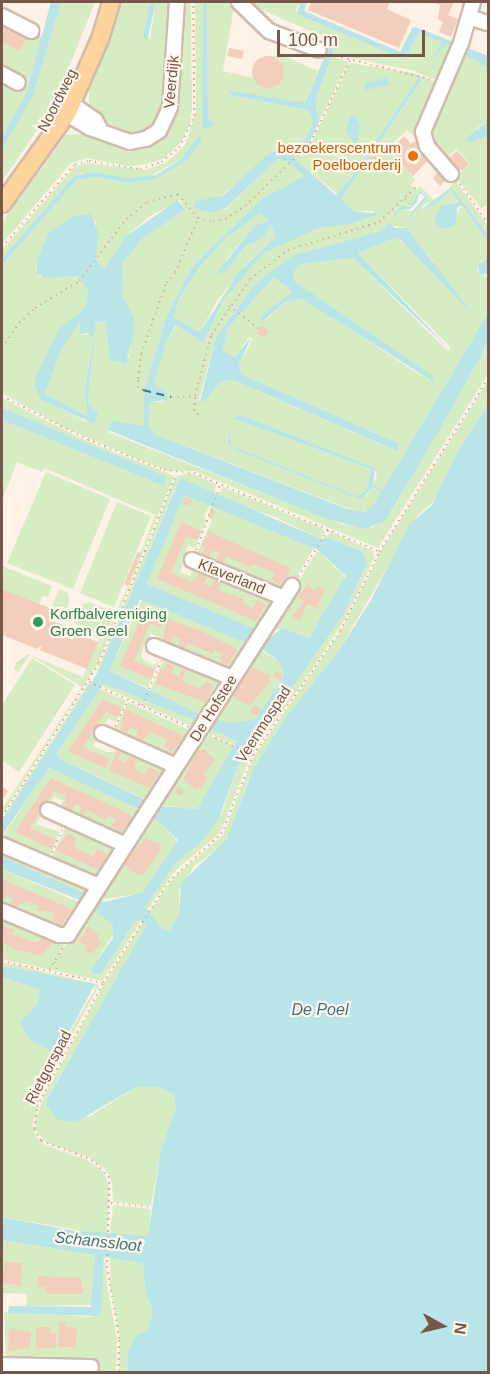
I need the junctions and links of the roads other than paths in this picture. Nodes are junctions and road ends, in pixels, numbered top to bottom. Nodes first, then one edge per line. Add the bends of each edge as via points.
1 (111, 2) edge
2 (177, 2) edge
3 (239, 2) edge
4 (473, 2) edge
5 (2, 16) edge
6 (469, 16) junction
7 (489, 23) edge
8 (31, 31) dead end
9 (319, 50) dead end
10 (2, 74) edge
11 (18, 83) dead end
12 (69, 109) junction
13 (451, 174) road end
14 (2, 204) edge
15 (2, 218) edge
16 (192, 560) road end
17 (288, 592) joint
18 (159, 648) road end
19 (232, 678) junction
20 (107, 735) road end
21 (176, 766) junction
22 (48, 810) dead end
23 (2, 845) edge
24 (126, 845) junction
25 (92, 897) junction
26 (2, 910) edge
27 (2, 1365) edge
28 (91, 1367) dead end

1 - 12 main road, Noordweg via 100,39
2 - 12 street, Veerdijk via 170,107 164,125 150,138 137,141 100,129
3 - 9 street via 269,31
4 - 6 street
5 - 8 street
6 - 7 street
6 - 13 street via 423,138
10 - 11 street
12 - 14 main road, Noordweg
12 - 15 main road, Noordweg via 59,138
16 - 17 street, Klaverland
17 - 19 street, De Hofstee
18 - 19 street
19 - 21 street, De Hofstee
20 - 21 street
21 - 24 street, De Hofstee
22 - 24 street
23 - 25 street via 47,864
24 - 25 street, De Hofstee
25 - 26 street, De Hofstee via 68,935 59,935
27 - 28 street

